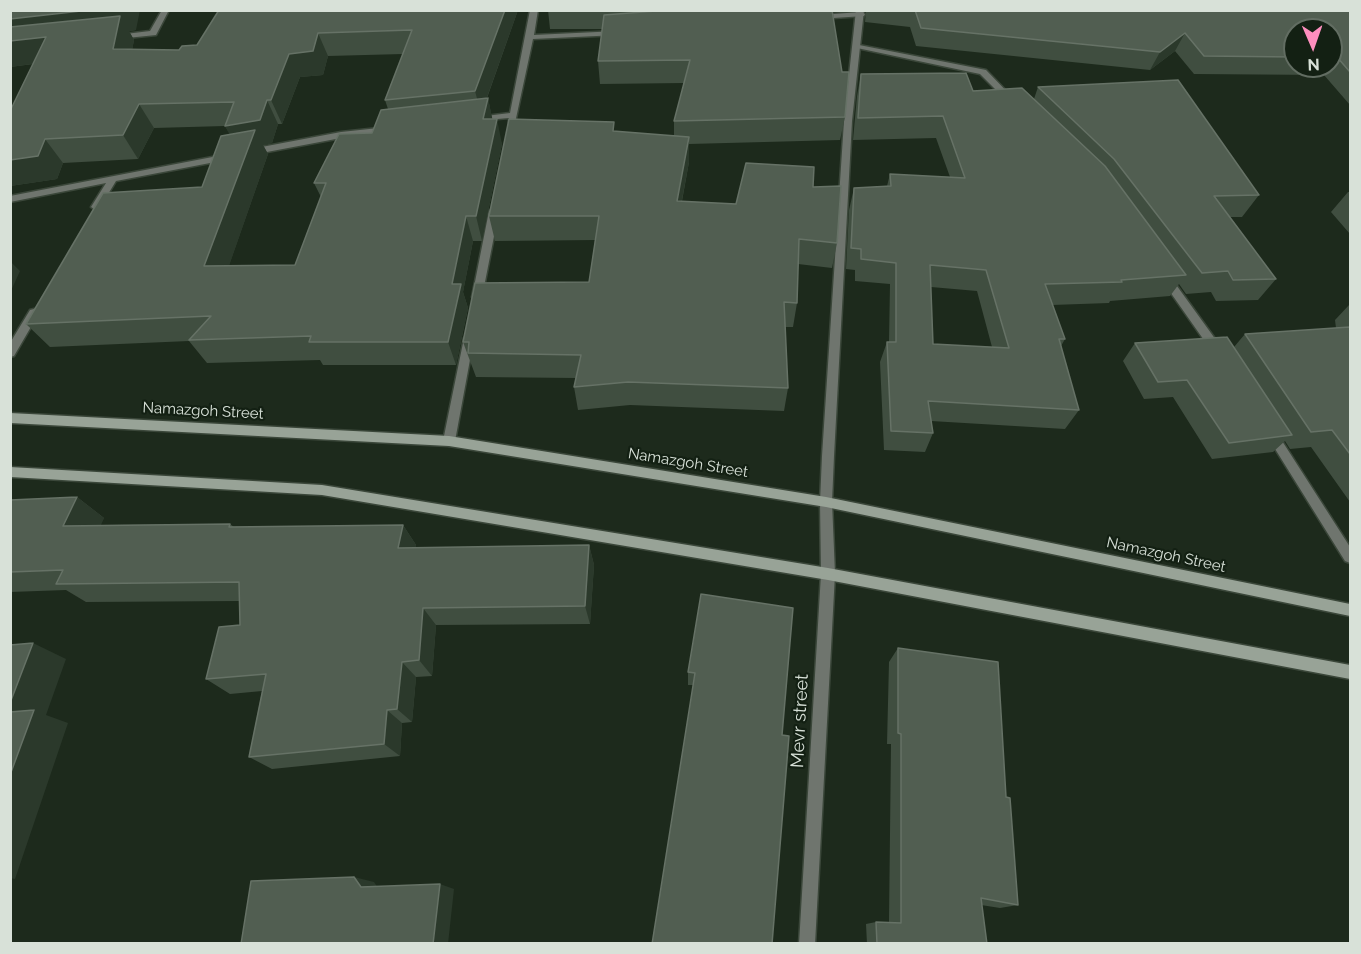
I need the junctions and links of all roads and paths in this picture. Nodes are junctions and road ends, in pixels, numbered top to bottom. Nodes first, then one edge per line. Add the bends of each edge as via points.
1 (166, 10) edge
2 (534, 10) edge
3 (861, 12) edge
4 (804, 19) edge
5 (632, 33) edge
6 (530, 37) junction
7 (106, 38) edge
8 (857, 46) junction
9 (1020, 109) edge
10 (513, 115) junction
11 (467, 120) edge
12 (511, 127) edge
13 (398, 128) edge
14 (113, 179) junction
15 (497, 197) edge
16 (10, 199) edge
17 (88, 220) edge
18 (1161, 272) edge
19 (40, 302) edge
20 (476, 303) edge
21 (472, 326) edge
22 (10, 353) edge
23 (1223, 359) edge
24 (10, 417) edge
25 (1267, 427) edge
26 (449, 441) junction
27 (10, 472) edge
28 (826, 502) junction
29 (1350, 557) edge
30 (828, 574) junction
31 (1350, 610) edge
32 (1350, 672) edge
33 (807, 944) edge

1 - 7 street via 153,33
2 - 6 street
3 - 4 street
3 - 8 street, Mevr street
5 - 6 street
6 - 10 street
8 - 9 street via 983,72
8 - 28 street, Mevr street via 848,121
10 - 11 street
10 - 12 street
13 - 14 street via 341,135
14 - 16 street
14 - 17 street
15 - 20 street
18 - 23 street
19 - 22 street
21 - 26 street
24 - 26 main road, Namazgoh Street
25 - 29 street
26 - 28 main road, Namazgoh Street
27 - 30 main road via 322,490
28 - 30 street, Mevr street
28 - 31 main road, Namazgoh Street
30 - 32 main road
30 - 33 street, Mevr street

